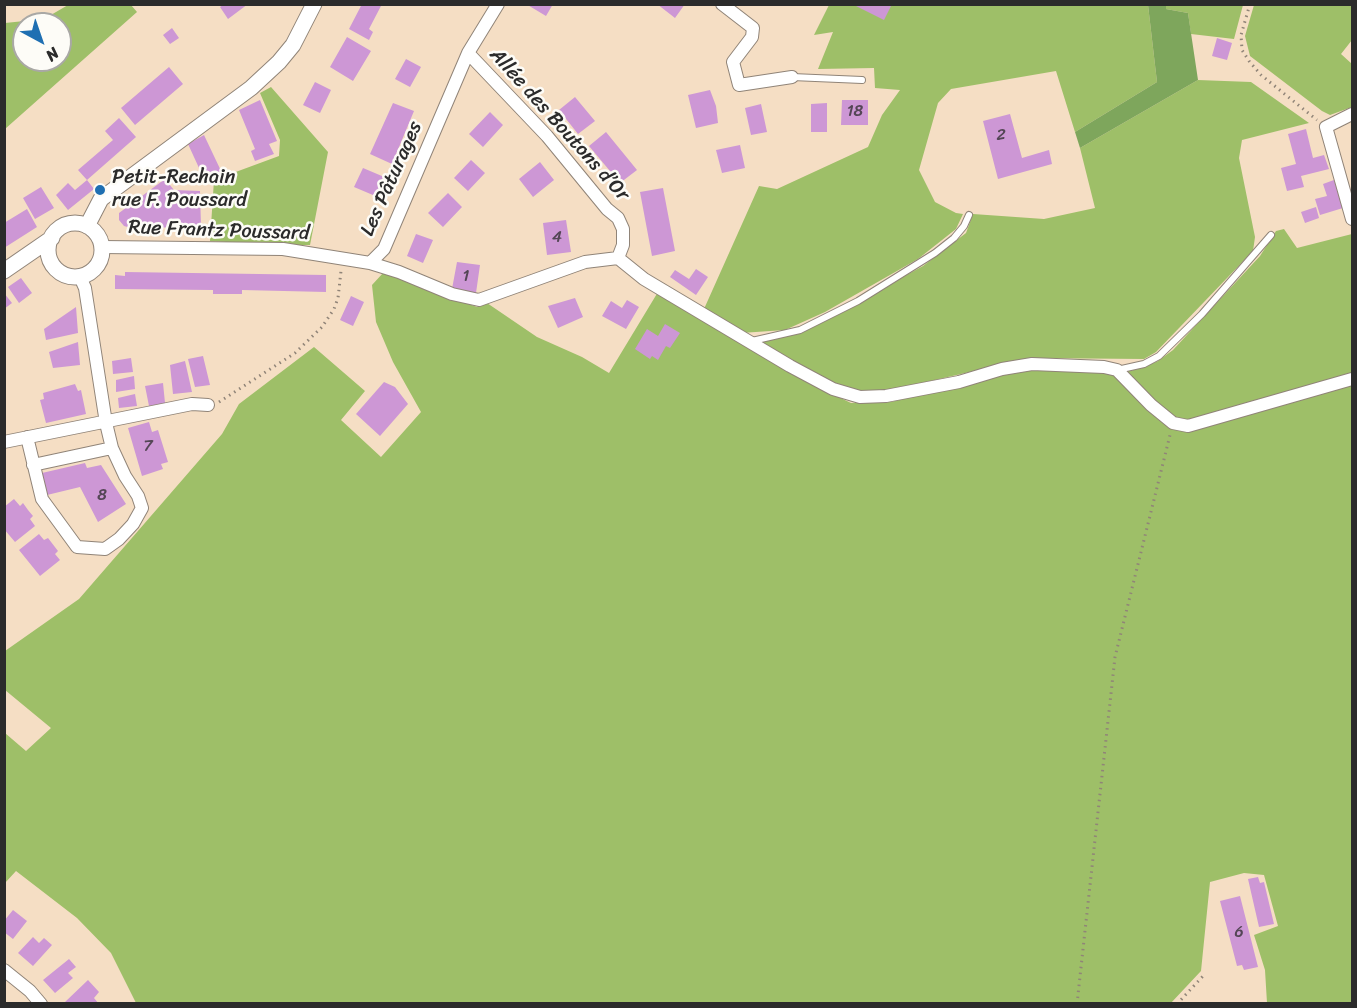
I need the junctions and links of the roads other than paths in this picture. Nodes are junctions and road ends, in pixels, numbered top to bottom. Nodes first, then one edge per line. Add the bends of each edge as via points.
1 (314, 4) edge
2 (498, 4) edge
3 (722, 4) edge
4 (468, 53) junction
5 (792, 77) joint
6 (862, 80) dead end
7 (1353, 114) edge
8 (969, 215) dead end
9 (1353, 219) edge
10 (87, 226) junction
11 (1271, 235) dead end
12 (52, 238) junction
13 (102, 247) junction
14 (24, 257) junction
15 (618, 258) junction
16 (50, 260) junction
17 (370, 263) junction
18 (4, 271) edge
19 (80, 277) junction
20 (748, 341) junction
21 (1117, 370) junction
22 (1353, 380) edge
23 (208, 405) road end
24 (106, 423) junction
25 (27, 437) junction
26 (4, 442) edge
27 (112, 448) junction
28 (33, 465) junction
29 (4, 970) edge
30 (41, 1004) edge

1 - 10 street via 293,45 279,62 251,88 101,199
2 - 4 street, Les Pâturages
3 - 5 street via 753,28 752,38 733,62 739,85
4 - 15 street, Allée des Boutons d’Or via 618,218 623,229
4 - 17 street, Les Pâturages via 384,249
5 - 6 lane
7 - 9 street via 1326,127
8 - 20 lane via 954,238 935,253 858,301 800,330
10 - 12 street via 64,226
10 - 13 street
11 - 21 lane via 1202,314 1159,356
12 - 14 street
12 - 16 street
13 - 17 street, Rue Frantz Poussard via 283,249
13 - 19 street via 99,263
14 - 16 street
14 - 18 street
15 - 17 street, Les Pâturages via 585,262 479,300
15 - 20 street via 644,279
16 - 19 street via 62,274
19 - 24 street
20 - 21 street via 833,389 860,397 959,382 1032,364
21 - 22 street via 1151,405 1173,423 1182,425 1194,425
23 - 24 street via 192,404
24 - 25 street
24 - 27 street
25 - 26 street
25 - 28 street
27 - 28 street
27 - 28 street via 141,508 133,524 105,549 77,547 42,500
29 - 30 street

